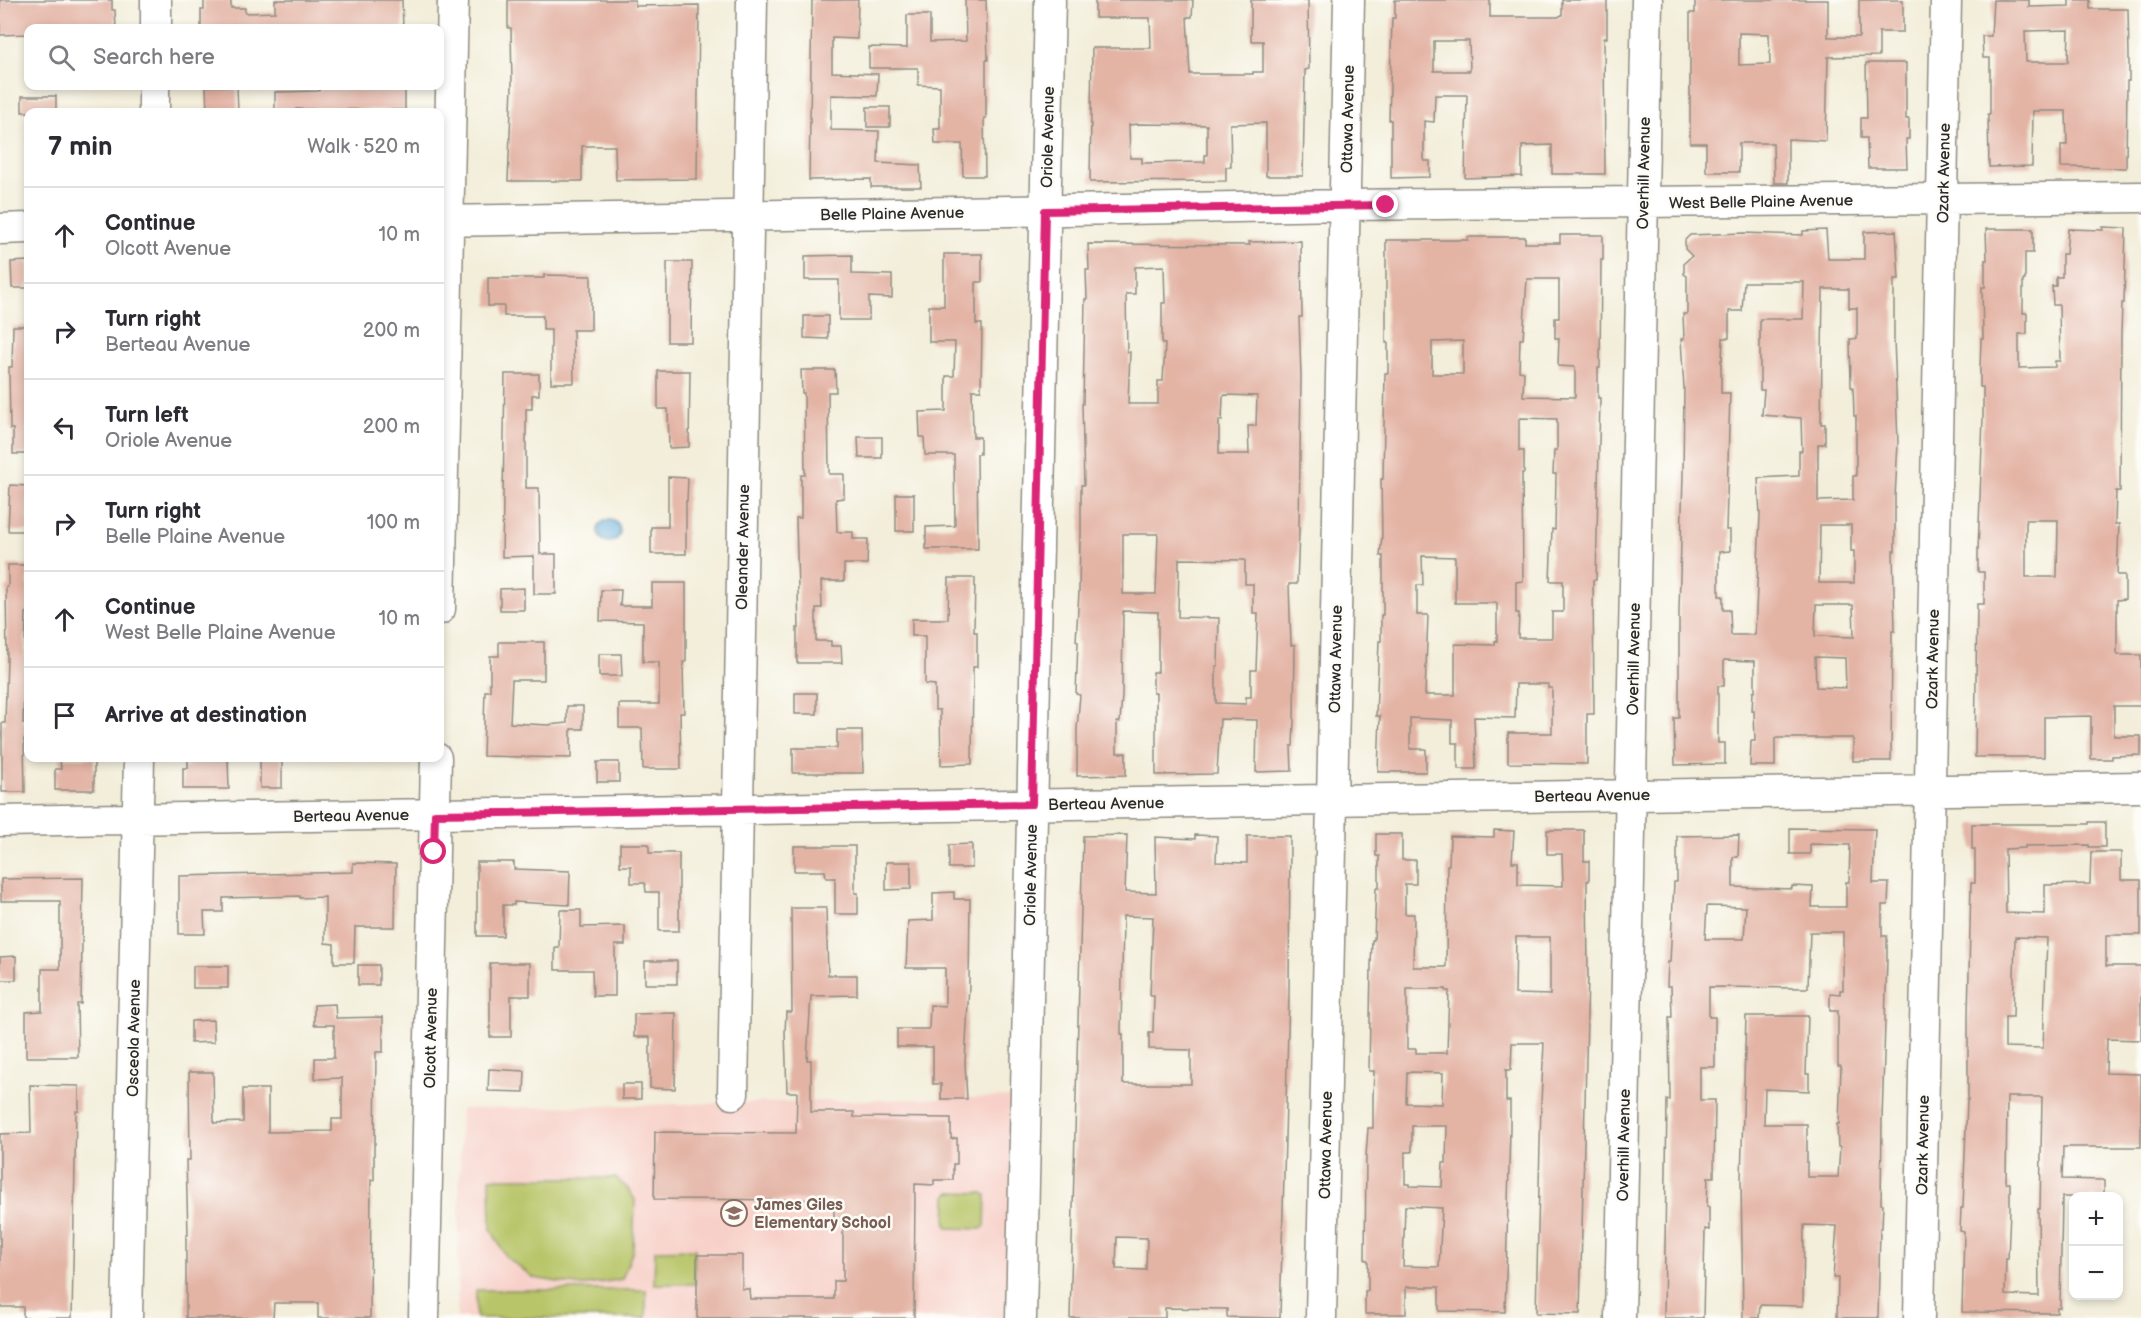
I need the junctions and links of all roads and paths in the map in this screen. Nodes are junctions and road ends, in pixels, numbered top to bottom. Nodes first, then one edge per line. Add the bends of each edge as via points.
1 (156, 0) edge
2 (453, 0) edge
3 (752, 0) edge
4 (1050, 0) edge
5 (1349, 0) edge
6 (1647, 0) edge
7 (1946, 0) edge
8 (156, 24) edge
9 (154, 90) edge
10 (154, 108) edge
11 (2141, 197) edge
12 (1942, 199) junction
13 (1643, 202) junction
14 (1345, 205) junction
15 (1045, 211) junction
16 (748, 216) junction
17 (444, 221) edge
18 (24, 228) edge
19 (0, 229) edge
20 (139, 762) edge
21 (436, 762) edge
22 (2141, 787) edge
23 (1930, 790) junction
24 (1631, 795) junction
25 (1332, 800) junction
26 (1032, 804) junction
27 (738, 809) junction
28 (435, 814) junction
29 (138, 819) junction
30 (0, 821) edge
31 (733, 1094) dead end
32 (127, 1318) edge
33 (424, 1318) edge
34 (1021, 1318) edge
35 (1321, 1318) edge
36 (1620, 1318) edge
37 (1919, 1318) edge

1 - 8 street
2 - 17 street
3 - 16 street, Oleander Avenue
4 - 15 street, Oriole Avenue
5 - 14 street, Ottawa Avenue
6 - 13 street, Overhill Avenue
7 - 12 street, Ozark Avenue
9 - 10 street
11 - 12 street, West Belle Plaine Avenue
12 - 13 street, West Belle Plaine Avenue
12 - 23 street, Ozark Avenue
13 - 14 street, West Belle Plaine Avenue
13 - 24 street, Overhill Avenue
14 - 15 street, Belle Plaine Avenue
14 - 25 street, Ottawa Avenue
15 - 16 street, Belle Plaine Avenue
15 - 26 street, Oriole Avenue
16 - 17 street, Belle Plaine Avenue
16 - 27 street, Oleander Avenue
18 - 19 street
20 - 29 street, Osceola Avenue
21 - 28 street, Olcott Avenue
22 - 23 street, Berteau Avenue
23 - 24 street, Berteau Avenue
23 - 37 street, Ozark Avenue
24 - 25 street, Berteau Avenue
24 - 36 street, Overhill Avenue
25 - 26 street, Berteau Avenue
25 - 35 street, Ottawa Avenue
26 - 27 street, Berteau Avenue
26 - 34 street, Oriole Avenue
27 - 28 street, Berteau Avenue
27 - 31 street, Oleander Avenue
28 - 29 street, Berteau Avenue
28 - 33 street, Olcott Avenue
29 - 30 street, Berteau Avenue
29 - 32 street, Osceola Avenue

